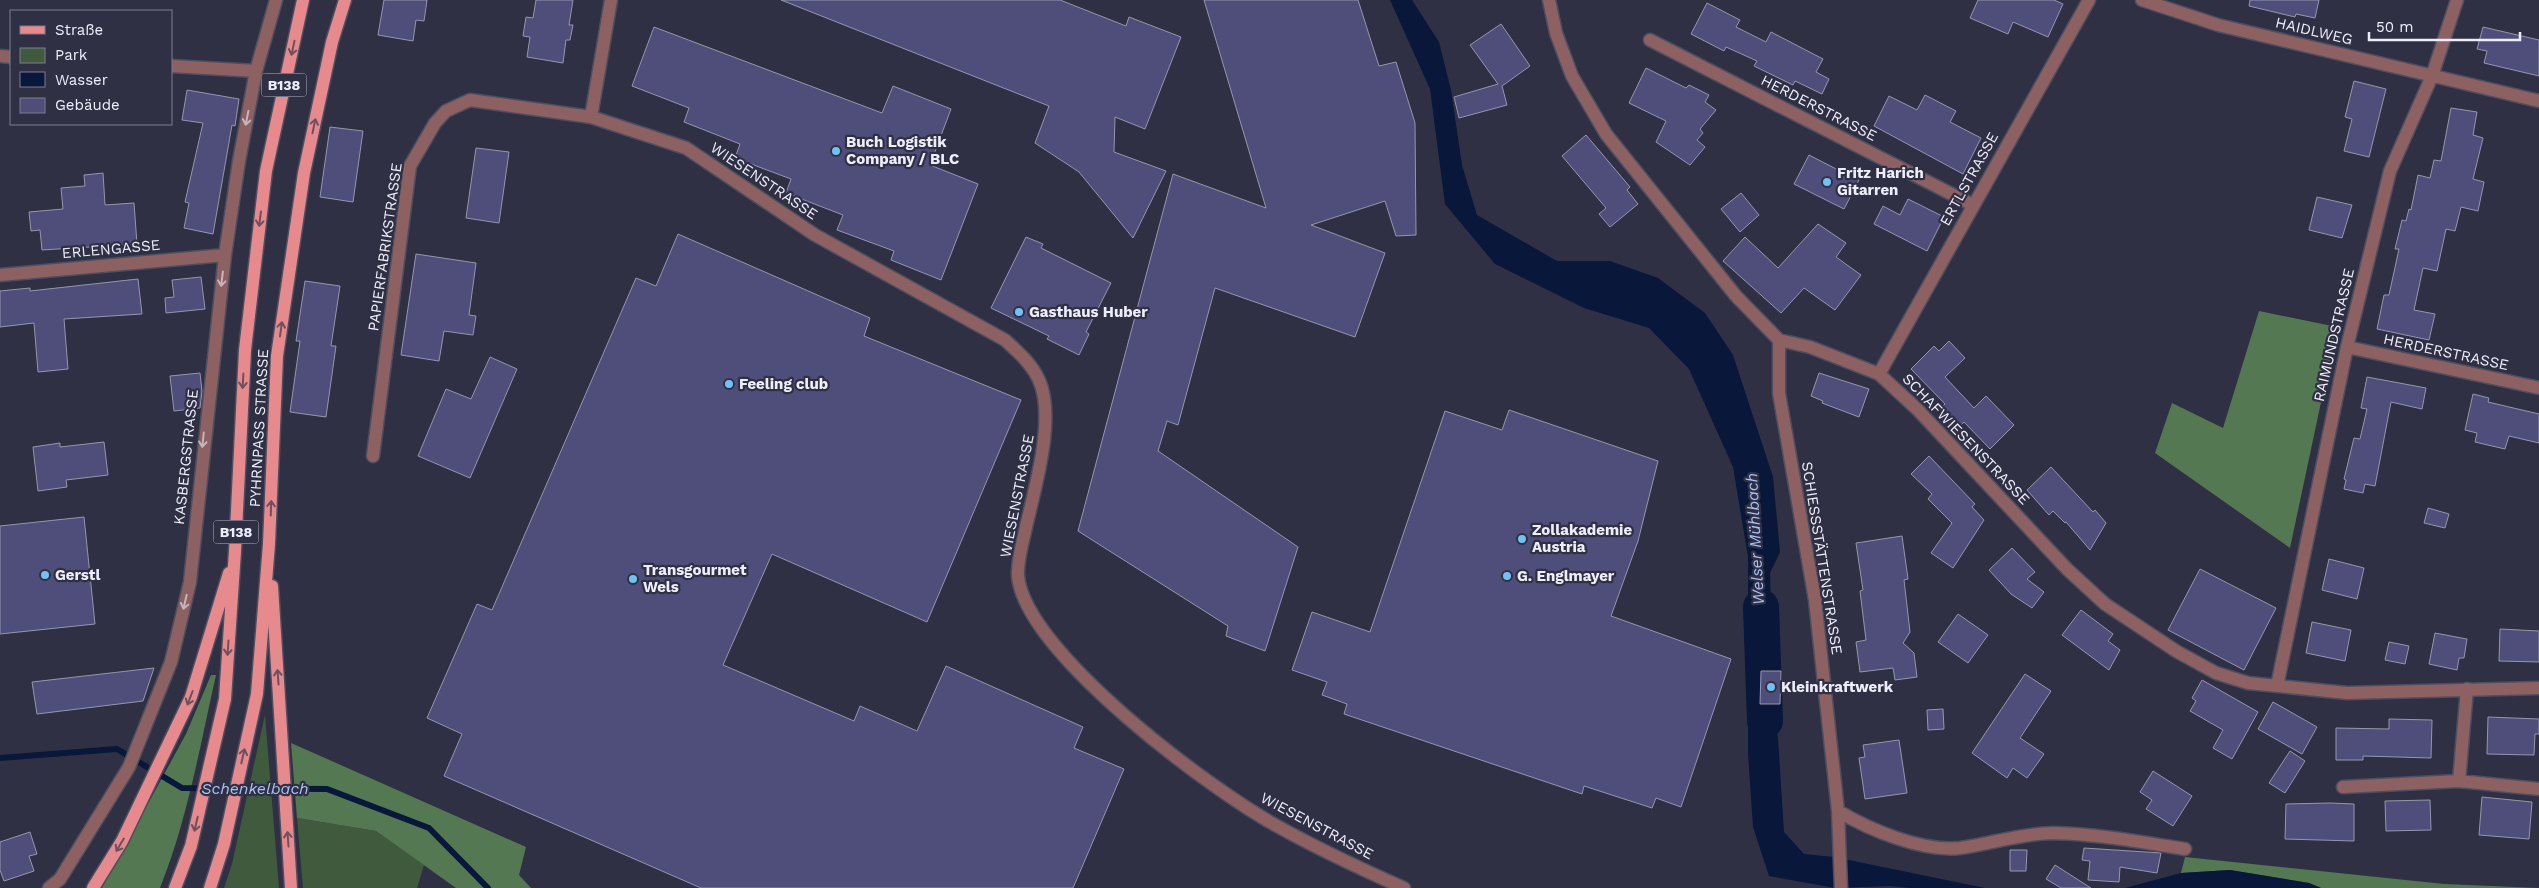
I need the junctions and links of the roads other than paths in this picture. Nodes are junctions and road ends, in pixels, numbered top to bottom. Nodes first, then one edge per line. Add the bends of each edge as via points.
1 (276, 0) edge
2 (303, 0) edge
3 (345, 0) edge
4 (611, 0) edge
5 (1549, 0) edge
6 (2089, 0) edge
7 (2142, 0) edge
8 (2457, 0) edge
9 (1650, 40) dead end
10 (172, 66) edge
11 (256, 70) junction
12 (2432, 76) junction
13 (2539, 101) edge
14 (591, 117) junction
15 (1973, 205) junction
16 (225, 255) junction
17 (0, 275) edge
18 (1779, 340) junction
19 (2347, 347) junction
20 (1879, 374) junction
21 (2539, 388) edge
22 (373, 456) dead end
23 (269, 544) junction
24 (235, 551) junction
25 (2276, 686) junction
26 (2539, 688) edge
27 (2467, 690) junction
28 (2458, 781) junction
29 (2343, 787) dead end
30 (2539, 789) edge
31 (1838, 812) junction
32 (2185, 849) dead end
33 (49, 888) edge
34 (93, 888) edge
35 (176, 888) edge
36 (210, 888) edge
37 (291, 888) edge
38 (1404, 888) edge
39 (1841, 888) edge

1 - 11 street, KASBERGSTRASSE
2 -> 24 main road, PYHRNPASS STRASSE / B138 via 266,171 245,350
23 -> 3 main road, PYHRNPASS STRASSE / B138 via 277,356 304,173 332,42
4 - 14 street
5 - 18 street via 1556,33 1572,76 1606,134 1694,246
6 - 15 street, ERTLSTRASSE
7 - 12 street, HAIDLWEG via 2218,24
8 - 12 street, RAIMUNDSTRASSE
9 - 15 street, HERDERSTRASSE
10 - 11 street
11 -> 16 street, KASBERGSTRASSE
12 - 13 street, HAIDLWEG
12 - 19 street, RAIMUNDSTRASSE via 2390,171
14 - 22 street, PAPIERFABRIKSTRASSE via 473,100 446,112 421,144 410,166
14 - 38 street, WIESENSTRASSE via 686,148 815,235 1005,340 1026,359 1040,381 1047,426 1018,576 1026,603 1043,632 1066,661 1154,740 1220,789 1275,826
15 - 20 street, ERTLSTRASSE
16 - 17 street, ERLENGASSE
16 -> 33 street, KASBERGSTRASSE via 190,582 171,662 129,767 60,880
18 - 20 street, SCHAFWIESENSTRASSE via 1810,347
18 - 31 street, SCHIESSSTÄTTENSTRASSE via 1779,393 1815,600
19 - 21 street, HERDERSTRASSE
19 - 25 street, RAIMUNDSTRASSE
20 - 25 street, SCHAFWIESENSTRASSE via 1918,410 2067,569 2105,604 2216,673 2248,683
36 -> 23 main road, PYHRNPASS STRASSE / B138 via 224,844 257,694
37 -> 23 main road
24 -> 34 main road via 191,696 122,842
24 -> 35 main road, PYHRNPASS STRASSE / B138 via 225,699 191,846
25 - 27 street, SCHAFWIESENSTRASSE via 2347,693
26 - 27 street, SCHAFWIESENSTRASSE
27 - 28 street
28 - 29 street
28 - 30 street
31 - 32 street via 1863,826 1925,846 1957,848 2052,833 2100,836
31 - 39 street, SCHIESSSTÄTTENSTRASSE

